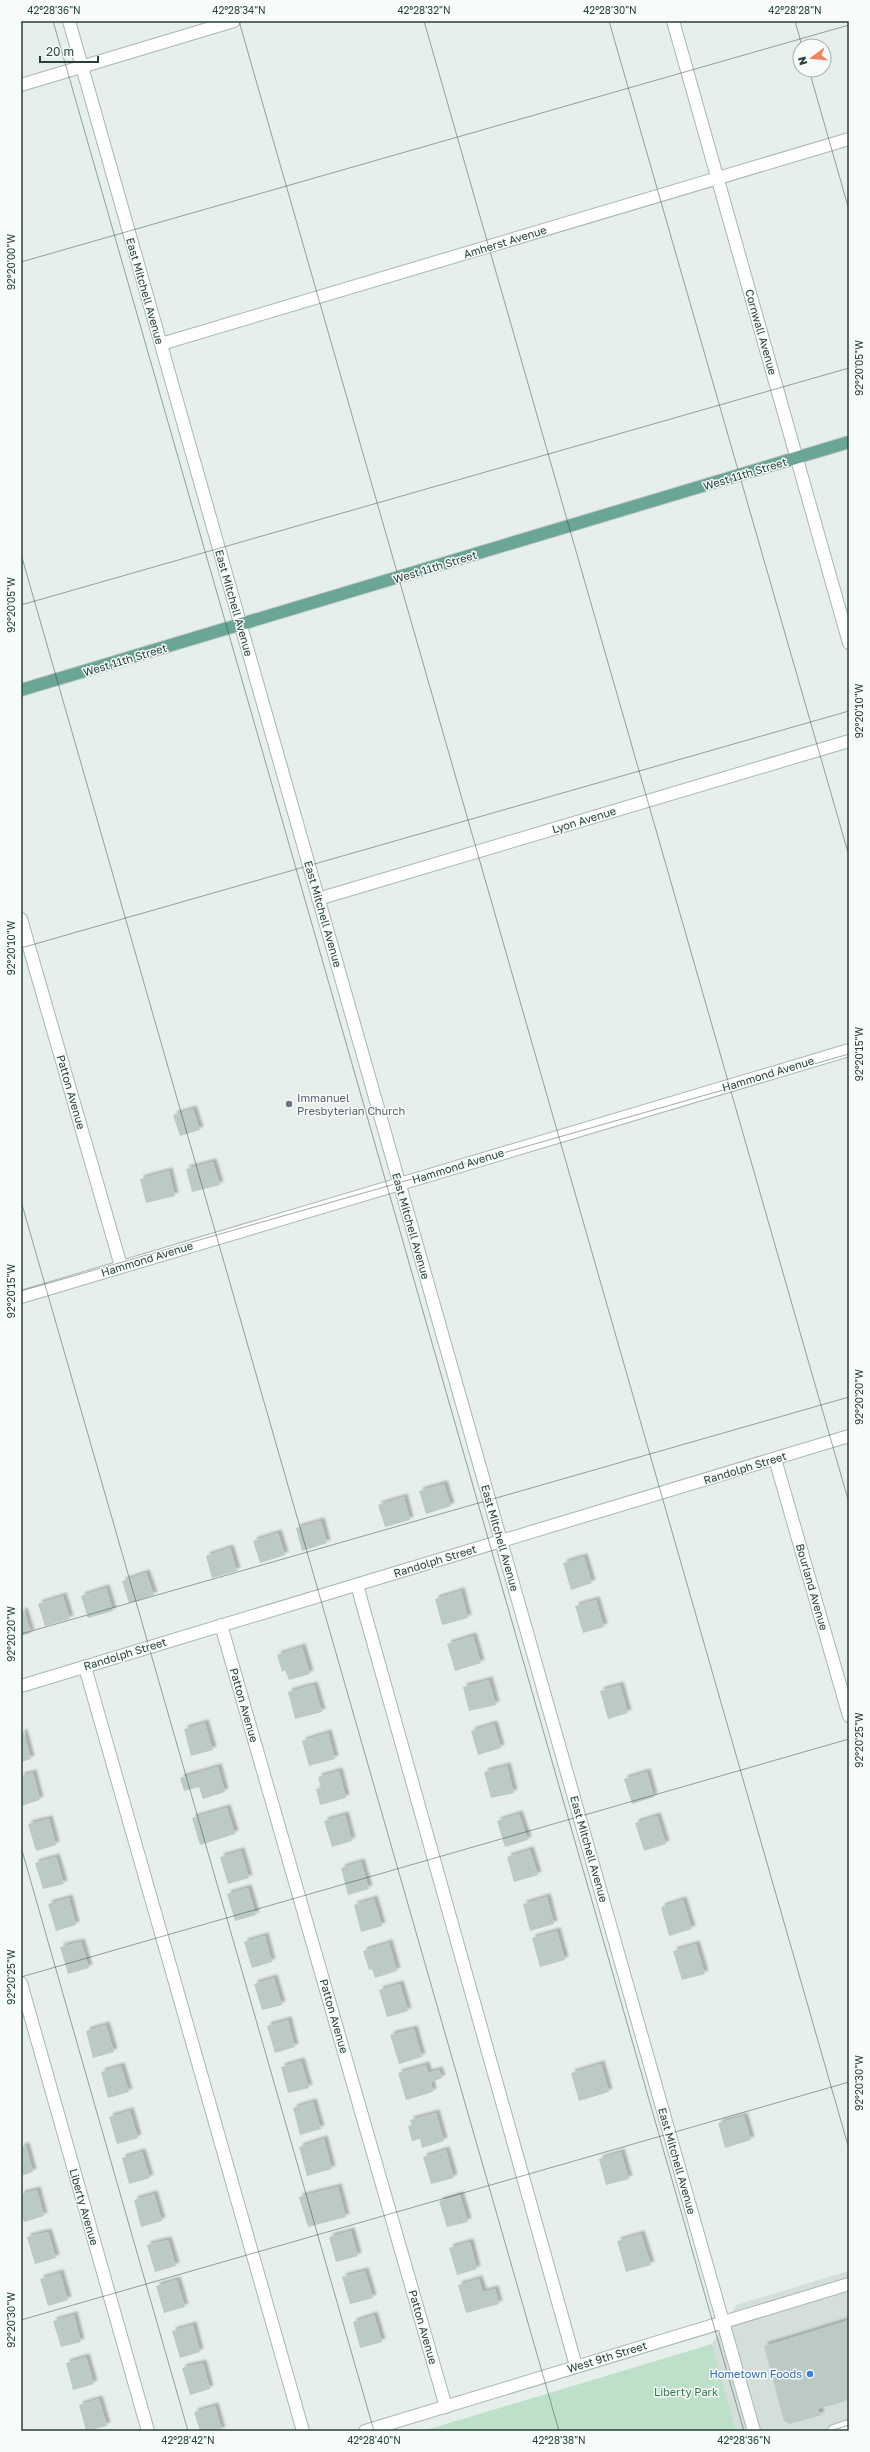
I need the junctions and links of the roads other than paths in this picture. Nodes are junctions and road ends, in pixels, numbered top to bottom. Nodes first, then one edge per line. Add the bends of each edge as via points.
1 (69, 21) edge
2 (234, 21) edge
3 (673, 21) edge
4 (82, 67) junction
5 (21, 85) edge
6 (849, 139) edge
7 (717, 178) junction
8 (161, 344) junction
9 (849, 442) edge
10 (797, 458) junction
11 (241, 625) junction
12 (849, 643) edge
13 (21, 690) edge
14 (849, 741) edge
15 (318, 899) junction
16 (21, 918) edge
17 (849, 1050) edge
18 (399, 1183) junction
19 (121, 1266) junction
20 (21, 1297) edge
21 (849, 1436) edge
22 (776, 1459) junction
23 (501, 1541) junction
24 (357, 1585) junction
25 (221, 1625) junction
26 (85, 1666) junction
27 (21, 1686) edge
28 (849, 1716) edge
29 (21, 1983) edge
30 (849, 2284) edge
31 (723, 2322) junction
32 (576, 2366) junction
33 (446, 2407) junction
34 (849, 2426) edge
35 (148, 2431) edge
36 (303, 2431) edge
37 (365, 2431) edge
38 (754, 2431) edge
39 (834, 2431) edge

1 - 4 street, East Mitchell Avenue
2 - 4 street
3 - 7 street, Cornwall Avenue
4 - 5 street
4 - 8 street, East Mitchell Avenue
6 - 7 street, Amherst Avenue
7 - 8 street, Amherst Avenue
7 - 10 street, Cornwall Avenue
8 - 11 street, East Mitchell Avenue
9 - 10 main road, West 11th Street
10 - 11 main road, West 11th Street
10 - 12 street, Cornwall Avenue
11 - 13 main road, West 11th Street
11 - 15 street, East Mitchell Avenue
14 - 15 street, Lyon Avenue
15 - 18 street, East Mitchell Avenue
16 - 19 street, Patton Avenue
17 - 18 street, Hammond Avenue
18 - 19 street, Hammond Avenue
18 - 23 street, East Mitchell Avenue
19 - 20 street, Hammond Avenue
21 - 22 street, Randolph Street
22 - 23 street, Randolph Street
22 - 28 street, Bourland Avenue
23 - 24 street, Randolph Street
23 - 31 street, East Mitchell Avenue
24 - 25 street, Randolph Street
24 - 32 street
25 - 26 street, Randolph Street
25 - 33 street, Patton Avenue
26 - 27 street, Randolph Street
26 - 36 street
29 - 35 street, Liberty Avenue
30 - 31 street, West 9th Street
31 - 32 street, West 9th Street
31 - 38 street, East Mitchell Avenue
32 - 33 street, West 9th Street
33 - 37 street, West 9th Street
34 - 39 street

